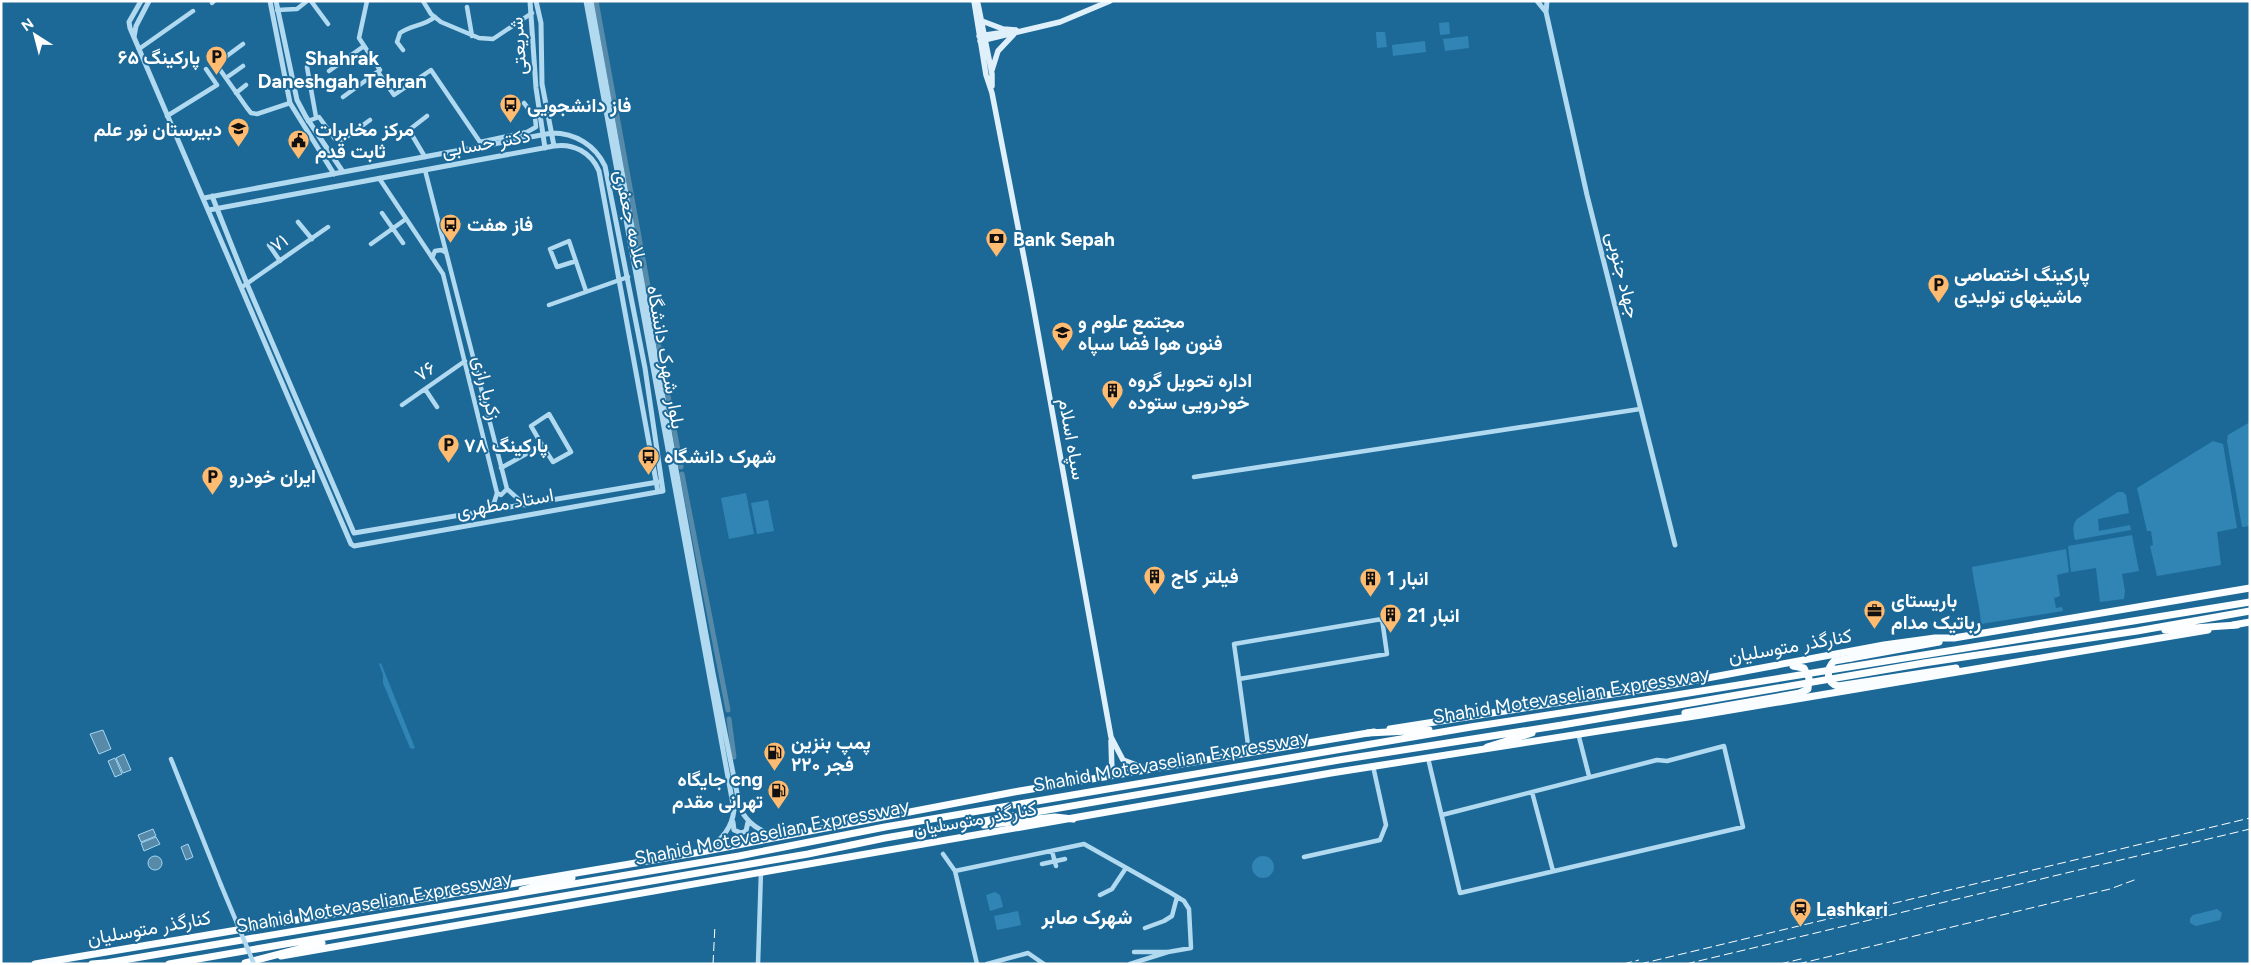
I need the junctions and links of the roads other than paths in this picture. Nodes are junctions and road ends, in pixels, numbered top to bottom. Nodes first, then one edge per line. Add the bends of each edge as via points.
1 (141, 1) edge
2 (149, 1) edge
3 (270, 1) edge
4 (276, 1) edge
5 (309, 1) edge
6 (367, 1) edge
7 (530, 1) edge
8 (536, 1) edge
9 (586, 1) edge
10 (591, 1) edge
11 (976, 1) edge
12 (1103, 1) edge
13 (1110, 1) edge
14 (1536, 1) edge
15 (1547, 1) edge
16 (424, 2) edge
17 (467, 7) dead end
18 (277, 10) junction
19 (193, 11) dead end
20 (1546, 12) junction
21 (532, 13) junction
22 (435, 17) junction
23 (982, 21) junction
24 (328, 24) dead end
25 (1016, 32) junction
26 (472, 36) junction
27 (134, 38) junction
28 (982, 38) junction
29 (243, 44) dead end
30 (364, 46) junction
31 (139, 49) junction
32 (403, 50) dead end
33 (244, 66) dead end
34 (307, 67) dead end
35 (206, 69) dead end
36 (329, 71) dead end
37 (378, 72) junction
38 (992, 74) junction
39 (226, 78) junction
40 (246, 85) dead end
41 (236, 93) junction
42 (992, 93) junction
43 (343, 97) dead end
44 (290, 103) junction
45 (524, 103) dead end
46 (167, 116) junction
47 (316, 116) junction
48 (427, 116) dead end
49 (370, 120) dead end
50 (308, 121) junction
51 (552, 133) junction
52 (543, 134) junction
53 (554, 146) junction
54 (545, 148) junction
55 (425, 157) junction
56 (425, 170) junction
57 (343, 172) junction
58 (334, 174) junction
59 (378, 178) junction
60 (212, 196) junction
61 (204, 198) junction
62 (216, 208) junction
63 (209, 210) junction
64 (382, 213) dead end
65 (406, 219) junction
66 (298, 222) dead end
67 (328, 227) dead end
68 (392, 228) junction
69 (312, 239) junction
70 (403, 243) dead end
71 (371, 244) dead end
72 (269, 245) dead end
73 (445, 252) junction
74 (432, 258) junction
75 (280, 261) junction
76 (576, 261) junction
77 (628, 277) junction
78 (619, 279) junction
79 (244, 286) junction
80 (586, 291) junction
81 (549, 305) dead end
82 (465, 362) junction
83 (475, 370) junction
84 (467, 372) junction
85 (425, 389) junction
86 (402, 405) dead end
87 (437, 407) dead end
88 (1640, 409) junction
89 (306, 430) junction
90 (542, 445) junction
91 (497, 453) junction
92 (488, 456) junction
93 (501, 468) junction
94 (1194, 476) dead end
95 (659, 482) junction
96 (507, 489) junction
97 (661, 491) joint
98 (497, 493) junction
99 (525, 505) junction
100 (485, 512) junction
101 (1675, 544) dead end
102 (2250, 588) edge
103 (2250, 602) edge
104 (2250, 611) edge
105 (2250, 622) edge
106 (2237, 625) junction
107 (2137, 631) junction
108 (1954, 638) junction
109 (1997, 665) junction
110 (1239, 679) junction
111 (1675, 684) junction
112 (719, 717) junction
113 (1562, 725) junction
114 (1471, 726) junction
115 (1624, 727) junction
116 (1368, 733) junction
117 (1578, 733) junction
118 (1111, 737) junction
119 (1487, 747) junction
120 (1249, 752) junction
121 (1428, 758) junction
122 (171, 759) dead end
123 (1373, 766) junction
124 (1149, 770) junction
125 (1590, 776) junction
126 (1108, 778) junction
127 (1532, 792) junction
128 (1442, 815) junction
129 (1073, 818) junction
130 (732, 822) junction
131 (748, 822) junction
132 (961, 825) junction
133 (778, 838) junction
134 (1052, 851) junction
135 (701, 852) junction
136 (943, 854) dead end
137 (1304, 857) dead end
138 (1065, 860) dead end
139 (1042, 864) dead end
140 (1056, 864) junction
141 (616, 866) junction
142 (1126, 868) junction
143 (761, 871) junction
144 (955, 871) junction
145 (1553, 871) junction
146 (1100, 895) dead end
147 (496, 897) junction
148 (1177, 897) junction
149 (1145, 928) dead end
150 (367, 931) junction
151 (1134, 952) dead end
152 (1168, 952) junction
153 (104, 963) edge
154 (242, 963) edge
155 (35, 964) edge
156 (92, 964) edge
157 (169, 964) edge
158 (254, 964) edge
159 (758, 964) edge
160 (977, 964) edge
161 (987, 964) edge
162 (1044, 964) edge
163 (1130, 964) edge

1 - 27 street via 129,25
2 - 27 street via 136,26
3 - 44 street
4 - 18 street
5 - 18 street via 297,9
5 - 24 street
6 - 30 street via 359,38
7 - 21 street, شریعتی
8 - 51 street, شریعتی via 541,23 542,84
9 - 112 street, بلوار شهرک دانشگاه
10 - 112 street, بلوار شهرک دانشگاه
11 - 23 main road, سپاه اسلام
11 - 28 main road, سپاه اسلام
12 - 25 main road via 1059,20
13 - 25 main road via 1060,22
14 - 20 street, جهاد جنوبی
15 - 20 street, جهاد جنوبی
16 - 22 street
17 - 26 street
18 - 50 street via 297,100
19 - 31 street
20 - 88 street, جهاد جنوبی
21 - 26 street via 493,39
21 - 52 street, شریعتی via 534,66
22 - 26 street via 452,29
22 - 32 street via 400,33 397,42
23 - 25 main road
23 - 28 main road, سپاه اسلام
25 - 28 main road
25 - 38 main road via 998,51
27 - 31 street
28 - 38 main road, سپاه اسلام
28 - 42 main road, سپاه اسلام
29 - 39 street via 216,64
30 - 36 street
30 - 37 street via 380,70
31 - 46 street
33 - 39 street
34 - 47 street
35 - 46 street via 217,85
37 - 43 street
37 - 45 street via 394,95 431,70 480,142 536,128 534,117
38 - 42 main road, سپاه اسلام
39 - 41 street
40 - 41 street
41 - 44 street via 251,113
42 - 118 main road, سپاه اسلام
44 - 58 street
46 - 61 street
47 - 49 street via 340,141
47 - 50 street
48 - 55 street via 409,130
50 - 57 street
51 - 52 street, دکتر حسابی
51 - 53 street, شریعتی
51 - 77 street, علامه جعفری via 574,135 600,156 605,166
52 - 54 street, شریعتی
52 - 55 street, دکتر حسابی
53 - 54 street, دکتر حسابی
53 - 78 street, علامه جعفری via 575,146 596,163
54 - 56 street, دکتر حسابی
55 - 57 street, دکتر حسابی
56 - 59 street, دکتر حسابی
56 - 73 street, زکریا رازی
57 - 58 street, دکتر حسابی
58 - 60 street, دکتر حسابی
59 - 62 street, دکتر حسابی
59 - 65 street, زکریا رازی
60 - 61 street, دکتر حسابی
60 - 62 street
61 - 63 street
62 - 63 street, دکتر حسابی
62 - 79 street
63 - 79 street
64 - 68 street
65 - 68 street
65 - 74 street, زکریا رازی
66 - 69 street
67 - 69 street, ۷۱
68 - 70 street
68 - 71 street
69 - 75 street, ۷۱
72 - 75 street
73 - 74 street via 435,251
73 - 83 street, زکریا رازی
74 - 82 street, زکریا رازی via 444,274
75 - 79 street, ۷۱
76 - 76 street via 569,241 550,249 557,267
76 - 80 street
77 - 78 street
77 - 95 street, علامه جعفری via 645,368
78 - 80 street
78 - 95 street, علامه جعفری
79 - 89 street
80 - 81 street
82 - 84 street, زکریا رازی
82 - 85 street, ۷۶
83 - 84 street
83 - 91 street, زکریا رازی
84 - 92 street, زکریا رازی
85 - 86 street, ۷۶
85 - 87 street
88 - 94 street
88 - 101 street, جهاد جنوبی
89 - 97 street, استاد مطهری via 353,546
89 - 100 street, استاد مطهری via 352,531 357,534
90 - 90 street via 531,426 549,414 571,452 553,462
90 - 93 street
91 - 92 street
91 - 93 street, زکریا رازی
92 - 98 street, زکریا رازی
93 - 96 street, زکریا رازی
95 - 97 street, علامه جعفری
95 - 99 street, استاد مطهری
96 - 98 street via 505,493
96 - 99 street
98 - 100 street
99 - 100 street, استاد مطهری
102 - 108 main road, کنارگذر متوسلیان
103 - 114 highway, Shahid Motevaselian Expressway
104 - 107 highway, Shahid Motevaselian Expressway
105 - 106 main road, کنارگذر متوسلیان
106 - 107 highway
106 - 109 main road, کنارگذر متوسلیان
107 - 113 highway, Shahid Motevaselian Expressway via 1924,663
108 - 109 main road, bridge via 1834,661 1828,676 1838,686 1947,669
108 - 111 main road, کنارگذر متوسلیان via 1884,645
109 - 115 main road, کنارگذر متوسلیان
110 - 110 street via 1234,644 1382,619 1387,654
110 - 120 street
111 - 115 main road, bridge via 1792,666 1804,668 1809,678 1808,689 1800,693 1648,719
111 - 116 main road, کنارگذر متوسلیان
112 - 130 street, بلوار شهرک دانشگاه via 734,810
112 - 131 street, بلوار شهرک دانشگاه via 740,808
113 - 119 highway
113 - 132 highway, Shahid Motevaselian Expressway via 1348,758
114 - 116 highway
114 - 147 highway, Shahid Motevaselian Expressway
115 - 117 main road, کنارگذر متوسلیان
116 - 120 main road, کنارگذر متوسلیان
117 - 119 main road, کنارگذر متوسلیان
117 - 125 street
118 - 124 main road, سپاه اسلام via 1123,760
118 - 126 main road via 1112,773
119 - 121 main road, کنارگذر متوسلیان
120 - 124 main road, کنارگذر متوسلیان
121 - 123 main road, کنارگذر متوسلیان
121 - 128 street
122 - 158 street, bridge
123 - 129 main road, کنارگذر متوسلیان
123 - 137 street via 1386,825 1380,840
124 - 126 main road, کنارگذر متوسلیان
125 - 127 street
125 - 145 street via 1724,746 1743,827
126 - 133 main road, کنارگذر متوسلیان via 876,817
127 - 128 street
127 - 145 street
128 - 145 street via 1460,893
129 - 132 highway
129 - 143 main road, کنارگذر متوسلیان
130 - 131 street via 734,830 741,833 746,831
130 - 135 street via 722,838
131 - 133 street
132 - 150 highway, Shahid Motevaselian Expressway
133 - 135 main road, کنارگذر متوسلیان
134 - 140 street
134 - 142 street via 1084,844
134 - 144 street
135 - 141 main road, کنارگذر متوسلیان
136 - 144 street
138 - 140 street
139 - 140 street
141 - 147 main road
141 - 155 main road, کنارگذر متوسلیان
142 - 146 street via 1112,889
142 - 148 street
143 - 154 main road, کنارگذر متوسلیان
143 - 159 street
144 - 160 street
147 - 153 highway, Shahid Motevaselian Expressway
148 - 149 street via 1172,916
148 - 152 street via 1189,910 1191,948
150 - 154 highway
150 - 157 highway, Shahid Motevaselian Expressway
151 - 152 street
152 - 163 street
153 - 156 highway, Shahid Motevaselian Expressway
161 - 162 street via 1028,952

